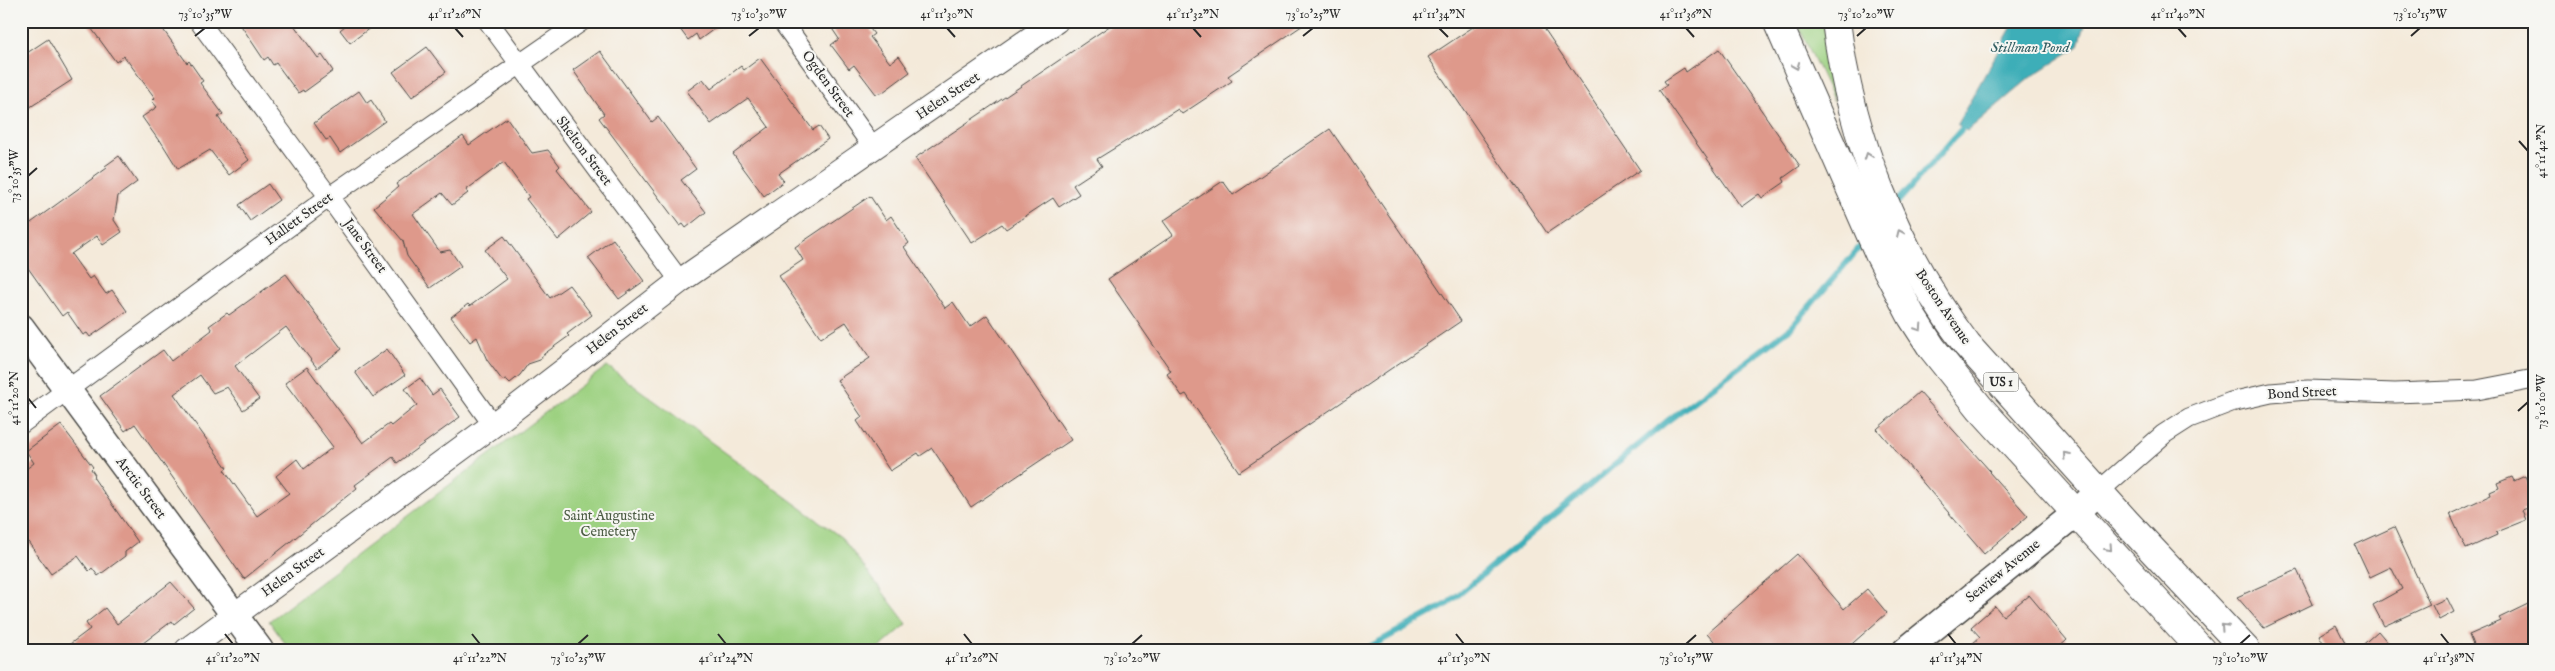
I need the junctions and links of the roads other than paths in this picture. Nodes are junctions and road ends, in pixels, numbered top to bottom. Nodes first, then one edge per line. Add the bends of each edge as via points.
1 (199, 21) edge
2 (488, 21) edge
3 (582, 21) edge
4 (782, 21) edge
5 (1056, 21) edge
6 (1777, 21) edge
7 (1836, 21) edge
8 (520, 64) junction
9 (873, 147) junction
10 (329, 196) junction
11 (680, 281) junction
12 (21, 327) edge
13 (2534, 379) edge
14 (68, 389) junction
15 (21, 424) edge
16 (493, 425) junction
17 (2099, 490) junction
18 (2076, 513) junction
19 (2182, 582) junction
20 (2158, 602) junction
21 (234, 614) junction
22 (187, 650) edge
23 (260, 650) edge
24 (1906, 650) edge
25 (2201, 650) edge
26 (2246, 650) edge

1 - 10 street, Jane Street
2 - 8 street, Shelton Street
3 - 8 street, Hallett Street
4 - 9 street, Ogden Street
5 - 9 street, Helen Street
6 -> 18 main road, Boston Avenue / US 1 via 1895,286 1932,348
17 -> 7 main road, Boston Avenue / US 1 via 1967,345 1945,316 1914,264 1886,201 1853,110
8 - 10 street, Hallett Street
8 - 11 street, Shelton Street
9 - 11 street, Helen Street
10 - 14 street, Hallett Street
10 - 16 street, Jane Street
11 - 16 street, Helen Street
12 - 14 main road, Arctic Street
13 - 17 street, Bond Street via 2477,390 2395,393 2299,390 2232,402 2189,418 2164,434
14 - 15 street, Hallett Street
14 - 21 main road, Arctic Street
16 - 21 street, Helen Street
17 - 18 main road, Seaview Avenue
17 - 19 main road, Boston Avenue / US 1
18 -> 20 main road, Boston Avenue / US 1
18 - 24 main road, Seaview Avenue
19 - 20 main road
26 -> 19 main road, Boston Avenue / US 1
20 - 25 main road, Boston Avenue / US 1
21 - 22 street, Helen Street
21 - 23 main road, Arctic Street

